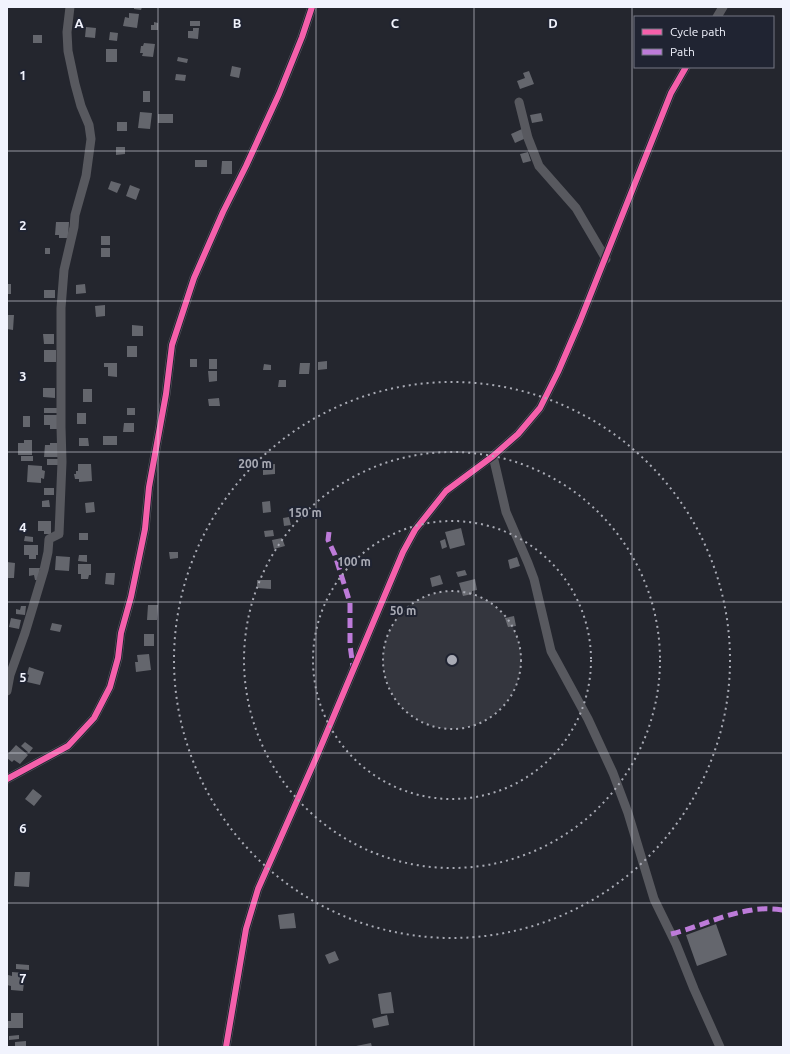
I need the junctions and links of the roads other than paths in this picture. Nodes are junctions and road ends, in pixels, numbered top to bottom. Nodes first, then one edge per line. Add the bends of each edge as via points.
1 (70, 7) edge
2 (312, 7) edge
3 (723, 7) edge
4 (718, 16) edge
5 (685, 68) edge
6 (519, 102) dead end
7 (606, 259) junction
8 (493, 456) junction
9 (7, 691) edge
10 (7, 779) edge
11 (226, 1047) edge
12 (720, 1047) edge

1 - 9 street via 68,51 91,139 86,176 64,270 61,308 62,462 59,534 49,539 45,564
2 - 10 street via 279,94 194,278 172,345 149,487 145,529 132,597 121,633 118,658 110,687 94,718 68,746
3 - 4 street
5 - 7 street via 671,93
6 - 7 street via 528,138 539,166 576,208
7 - 8 street via 540,408 518,434
8 - 11 street via 446,491 415,530 402,552 258,889 246,929
8 - 12 street via 506,512 534,579 551,651 588,719 613,773 628,812 654,899

